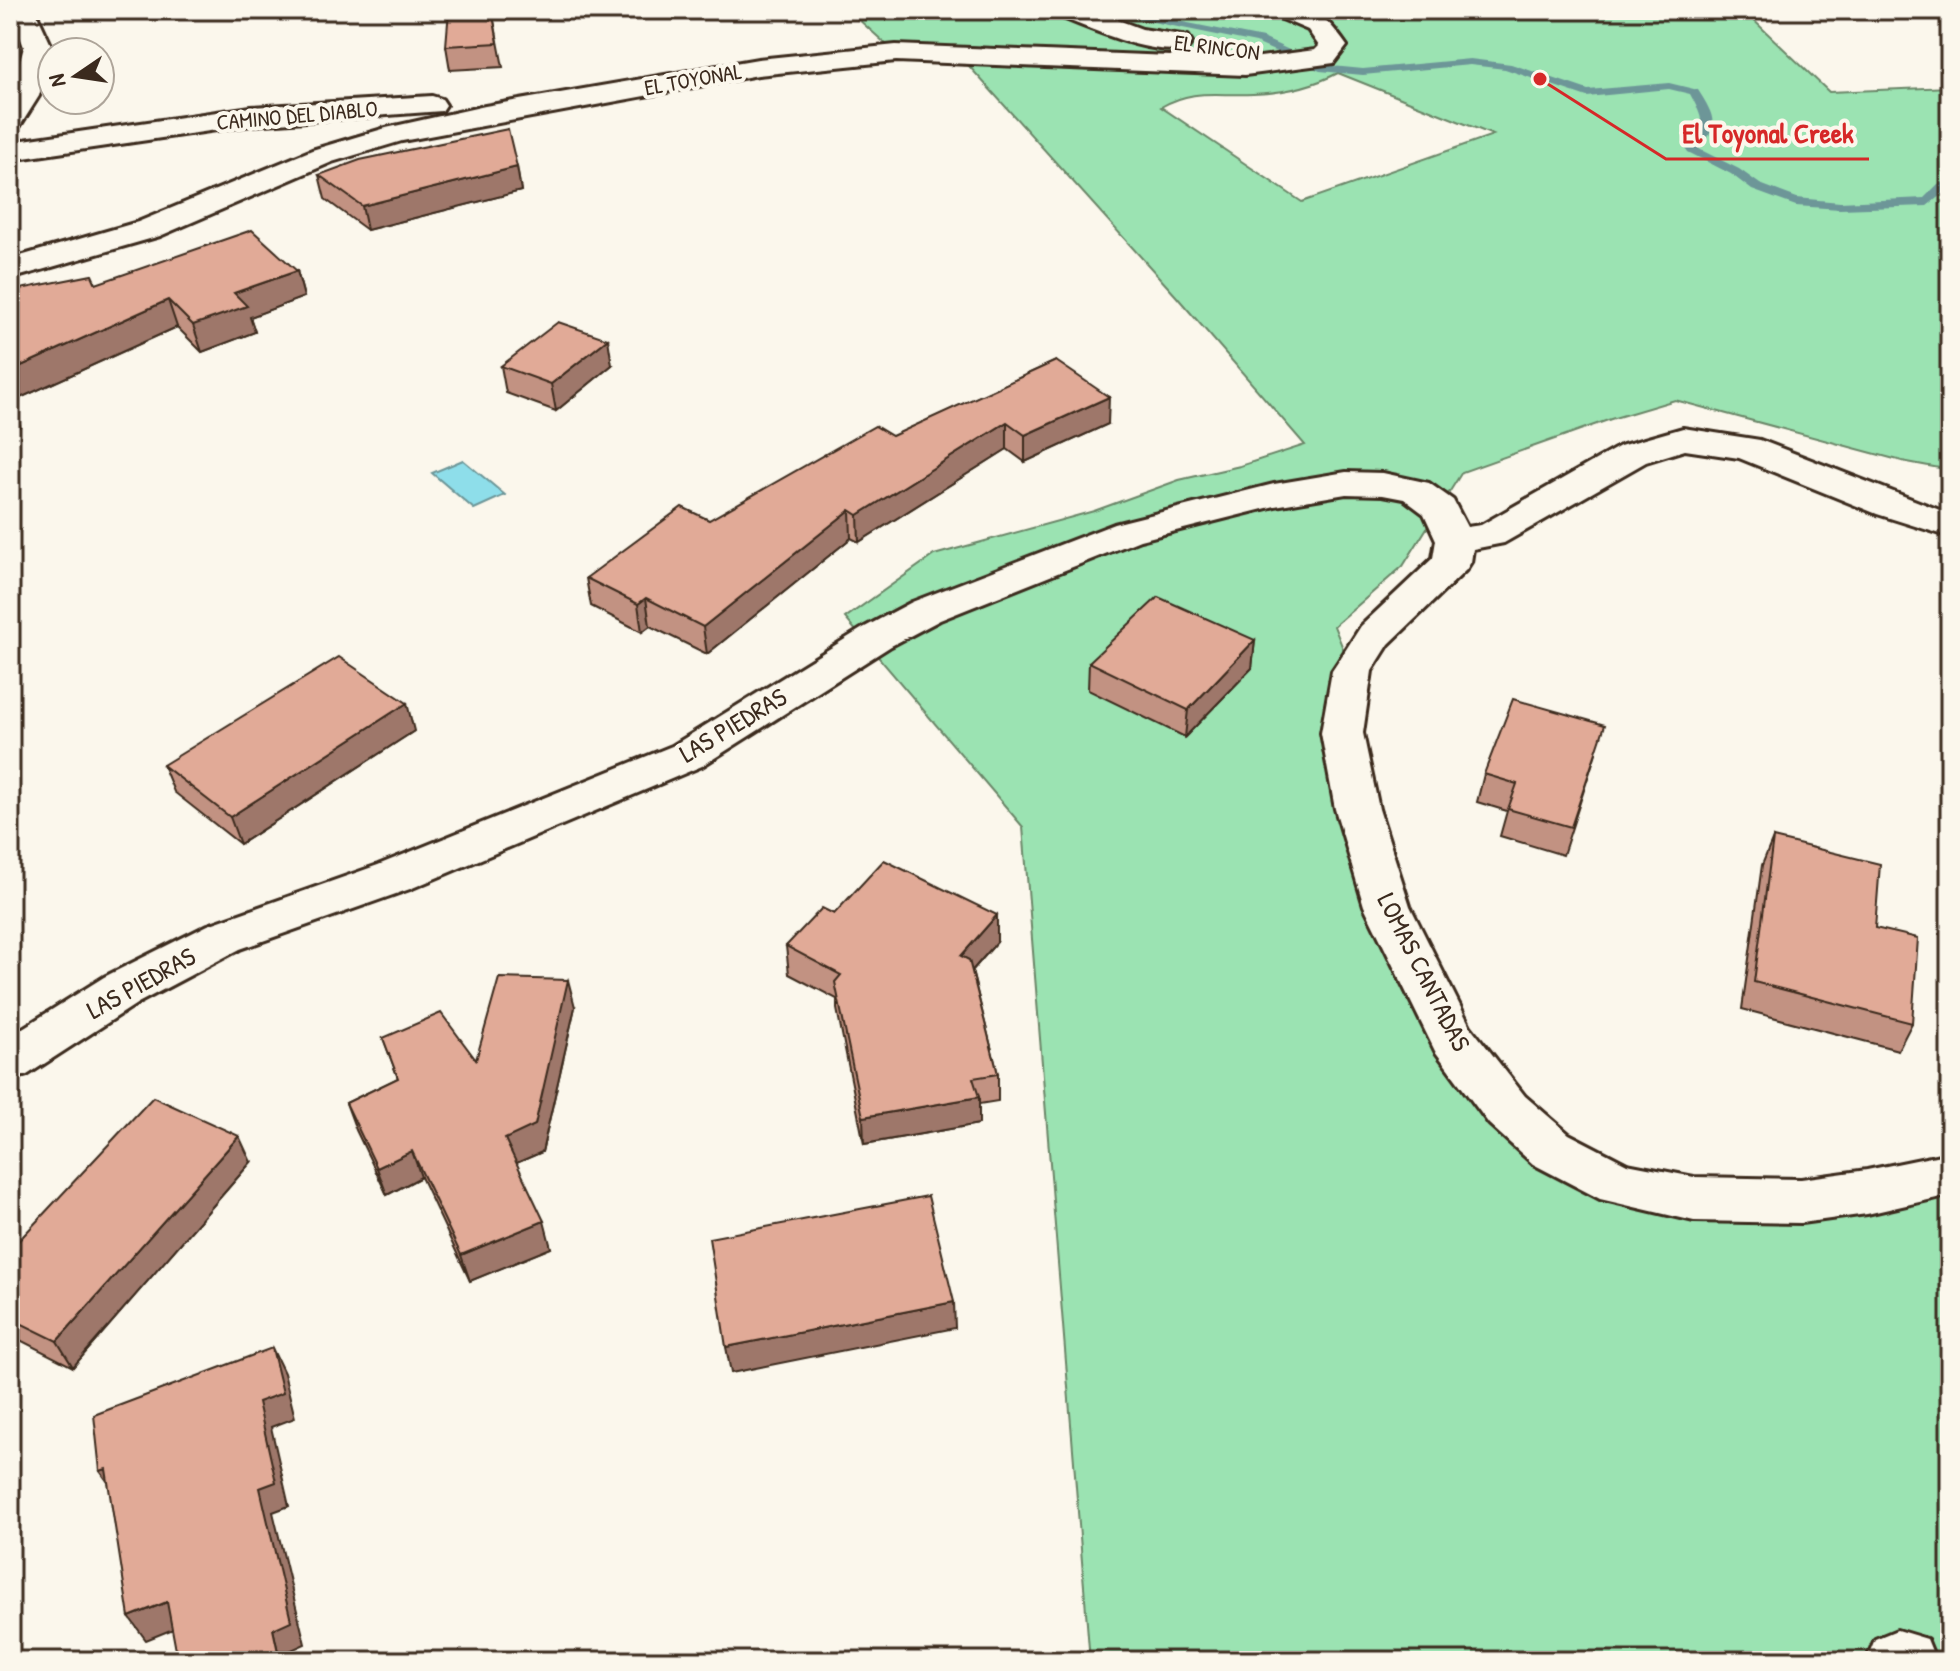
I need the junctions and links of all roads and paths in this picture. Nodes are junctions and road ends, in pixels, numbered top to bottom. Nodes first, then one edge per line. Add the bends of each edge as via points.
1 (22, 10) edge
2 (1066, 10) edge
3 (1284, 10) edge
4 (1324, 57) junction
5 (586, 96) junction
6 (10, 120) edge
7 (10, 151) edge
8 (10, 269) edge
9 (1950, 526) edge
10 (1455, 540) junction
11 (10, 1061) edge
12 (1950, 1174) edge
13 (1897, 1661) edge
14 (1905, 1661) edge

1 - 6 street via 38,47 25,96
2 - 4 street, EL RINCON via 1137,36
3 - 4 street via 1317,24 1333,46
4 - 5 street, EL TOYONAL via 1245,67 896,53 758,67
5 - 7 street, CAMINO DEL DIABLO via 251,116
5 - 8 street, EL TOYONAL via 381,138 263,179 149,229
9 - 10 street via 1747,448 1683,439 1633,454 1491,535
10 - 11 street, LAS PIEDRAS via 1440,508 1416,491 1370,483 1274,495 1127,532 926,611 687,756 394,877 224,937 121,990
10 - 12 street, LOMAS CANTADAS via 1452,562 1375,635 1352,671 1342,733 1357,809 1387,906 1452,1038 1507,1110 1551,1149 1618,1184 1694,1199 1801,1201
13 - 14 street

